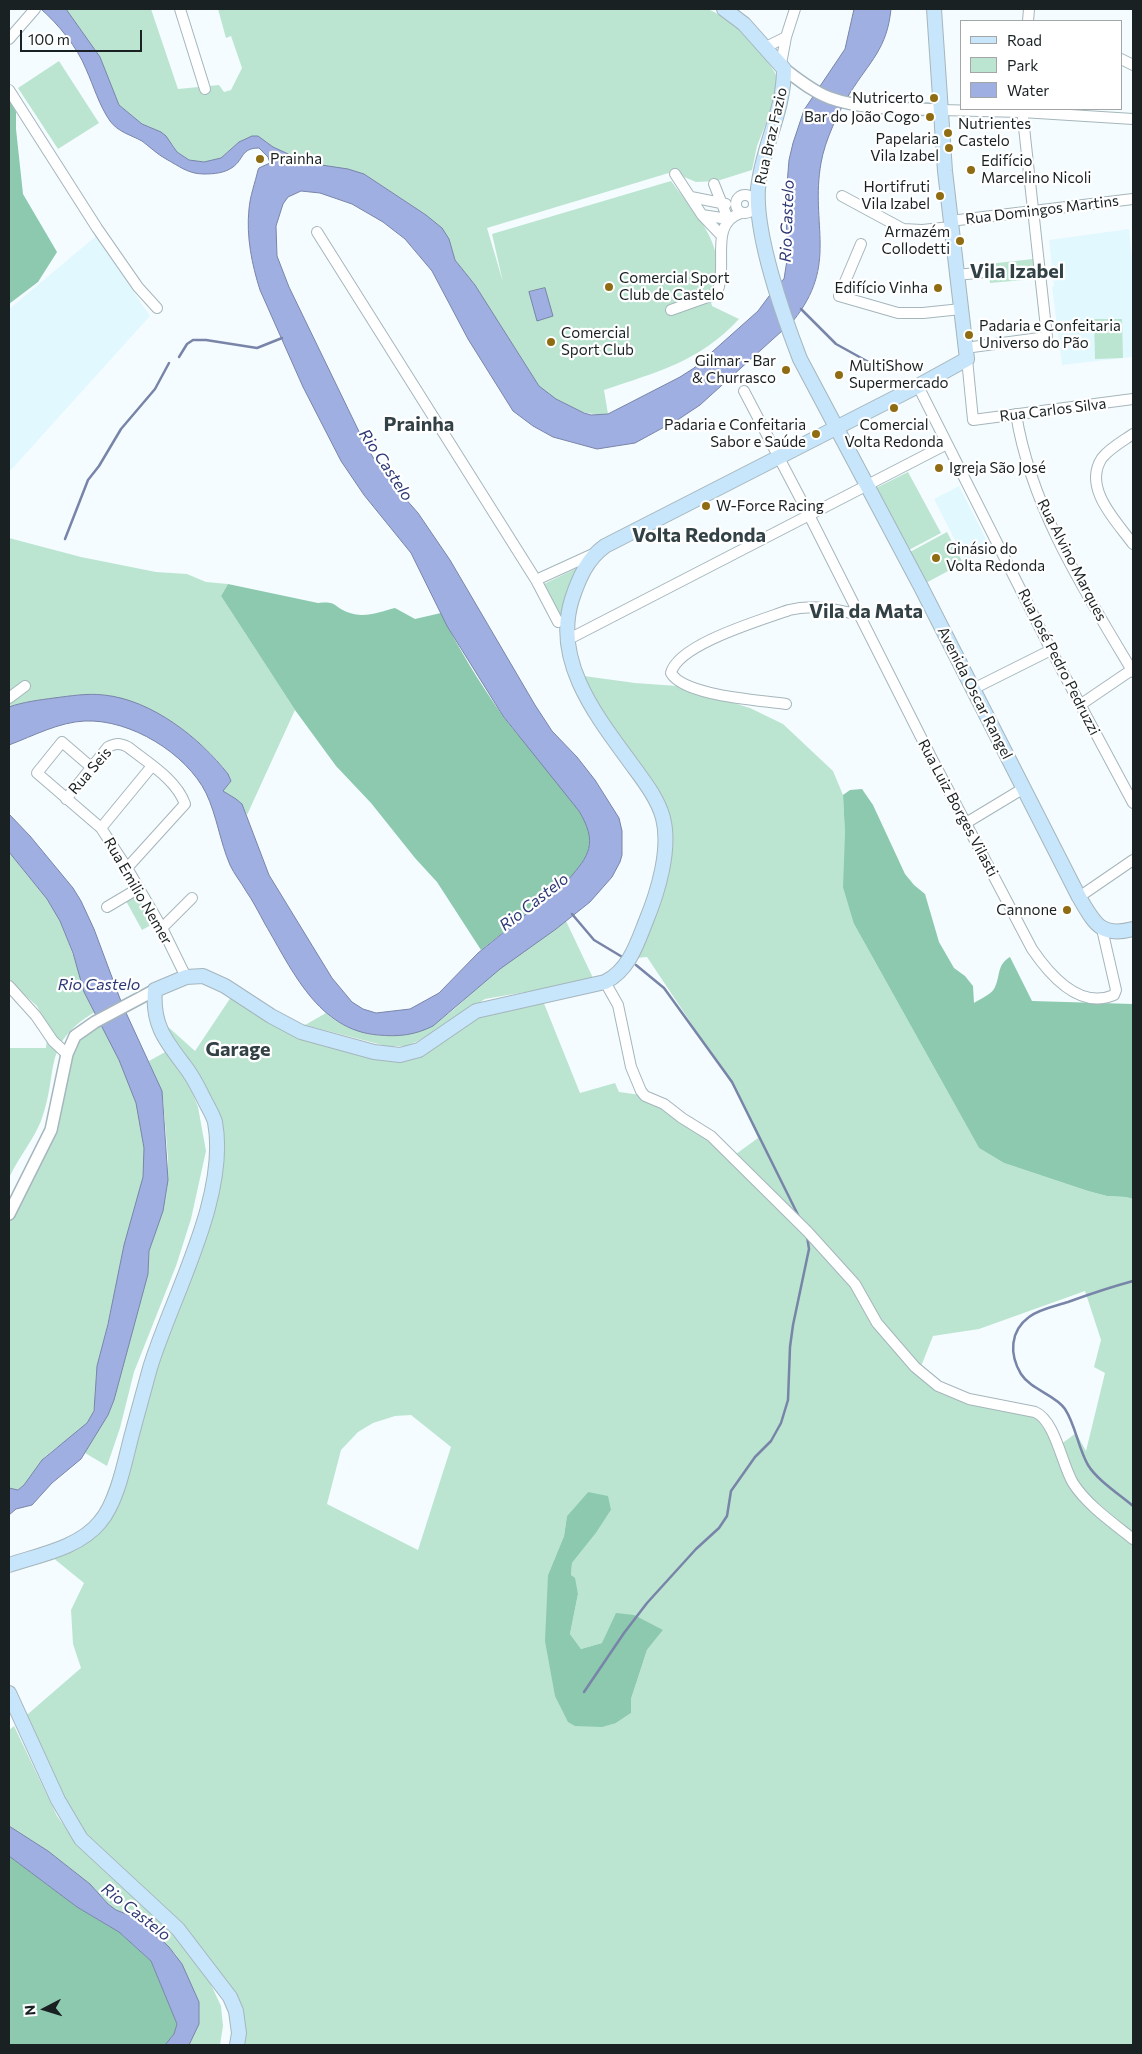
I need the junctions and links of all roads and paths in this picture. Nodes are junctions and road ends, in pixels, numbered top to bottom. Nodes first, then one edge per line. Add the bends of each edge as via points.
1 (35, 9) edge
2 (180, 9) edge
3 (724, 9) edge
4 (795, 9) edge
5 (934, 9) edge
6 (786, 37) junction
7 (9, 40) edge
8 (766, 47) junction
9 (782, 67) junction
10 (205, 89) dead end
11 (9, 90) edge
12 (940, 110) junction
13 (1022, 110) edge
14 (1133, 119) edge
15 (675, 174) dead end
16 (714, 184) dead end
17 (755, 192) junction
18 (842, 196) dead end
19 (691, 197) junction
20 (1133, 199) edge
21 (736, 201) junction
22 (721, 204) junction
23 (756, 210) junction
24 (1033, 210) junction
25 (741, 212) junction
26 (702, 215) junction
27 (728, 219) junction
28 (951, 224) junction
29 (317, 232) dead end
30 (721, 235) junction
31 (860, 244) dead end
32 (986, 272) dead end
33 (957, 275) junction
34 (157, 308) dead end
35 (961, 309) junction
36 (671, 310) dead end
37 (966, 353) junction
38 (918, 386) junction
39 (744, 391) dead end
40 (1133, 399) edge
41 (1016, 414) junction
42 (836, 428) junction
43 (1133, 434) edge
44 (948, 444) junction
45 (779, 457) junction
46 (865, 485) junction
47 (809, 515) junction
48 (1133, 544) edge
49 (593, 554) junction
50 (536, 580) junction
51 (859, 615) junction
52 (558, 622) dead end
53 (567, 640) junction
54 (1051, 650) junction
55 (1133, 670) edge
56 (25, 686) dead end
57 (974, 689) junction
58 (9, 698) edge
59 (786, 704) dead end
60 (1080, 705) junction
61 (152, 766) junction
62 (91, 767) junction
63 (1024, 788) junction
64 (66, 799) junction
65 (1133, 803) edge
66 (966, 823) junction
67 (101, 828) junction
68 (1133, 860) edge
69 (127, 868) junction
70 (139, 888) junction
71 (1079, 897) junction
72 (192, 898) dead end
73 (107, 907) dead end
74 (162, 928) junction
75 (1102, 929) junction
76 (1133, 929) edge
77 (186, 976) junction
78 (605, 982) junction
79 (9, 986) edge
80 (155, 990) junction
81 (67, 1054) junction
82 (9, 1214) edge
83 (1133, 1539) edge
84 (9, 1565) edge
85 (9, 1693) edge
86 (237, 2045) edge

1 - 7 street
2 - 10 street
3 - 8 main road
4 - 6 street
5 - 12 main road
6 - 8 street
6 - 9 street
8 - 9 main road
9 - 12 street via 828,97 850,104
9 - 17 main road, Rua Braz Fazio via 784,89
11 - 34 street via 97,228 138,287
12 - 13 street
12 - 28 main road
13 - 14 street
13 - 24 street
15 - 19 street
16 - 22 street
17 - 21 street via 742,195
17 - 23 main road, Rua Braz Fazio
18 - 28 street, Rua Domingos Martins via 903,229 922,230
19 - 22 street
19 - 26 street
20 - 24 street, Rua Domingos Martins
21 - 22 street
21 - 25 street
22 - 27 street
23 - 25 street
23 - 42 main road, Rua Braz Fazio via 800,360
24 - 28 street, Rua Domingos Martins
24 - 37 street via 1047,337
25 - 27 street
26 - 27 street
26 - 30 street
27 - 30 street
28 - 33 main road
29 - 50 street
30 - 36 street via 721,283 716,294
31 - 35 street via 839,296 898,313 923,314
32 - 33 street
33 - 35 main road
35 - 37 main road
37 - 38 main road
37 - 41 street, Rua Carlos Silva via 973,420
38 - 42 main road
38 - 44 street, Rua José Pedro Pedruzzi
39 - 45 street, Rua Luiz Borges Vilasti
40 - 41 street, Rua Carlos Silva
41 - 55 street, Rua Alvino Marques via 1028,463 1046,513 1088,597
42 - 45 main road
42 - 46 main road, Avenida Oscar Rangel
43 - 48 street via 1102,458 1096,475 1099,495
44 - 46 street
44 - 54 street, Rua José Pedro Pedruzzi
45 - 47 street, Rua Luiz Borges Vilasti
45 - 49 main road via 616,539
46 - 47 street
46 - 57 main road, Avenida Oscar Rangel
47 - 51 street, Rua Luiz Borges Vilasti
47 - 53 street
49 - 50 street
49 - 53 main road via 570,605
50 - 52 street
51 - 59 street via 823,607 789,610 699,645 672,667 674,678 694,689
51 - 66 street, Rua Luiz Borges Vilasti
53 - 78 main road via 584,694 654,798 665,830 663,868 648,918 632,956 620,972
54 - 57 street
54 - 60 street, Rua José Pedro Pedruzzi
55 - 60 street
56 - 58 street
57 - 63 main road, Avenida Oscar Rangel
60 - 65 street, Rua José Pedro Pedruzzi
61 - 62 street, Rua Seis via 128,747 115,743
61 - 67 street
61 - 69 street via 172,783 185,804
62 - 64 street, Rua Seis
62 - 64 street, Rua Emilio Nemer via 62,742 37,773
63 - 66 street
63 - 71 main road, Avenida Oscar Rangel
64 - 67 street, Rua Emilio Nemer
66 - 75 street, Rua Luiz Borges Vilasti via 1042,964 1051,976 1073,991 1097,999 1114,995 1116,990
67 - 69 street, Rua Emilio Nemer
68 - 71 street
69 - 70 street, Rua Emilio Nemer
70 - 73 street
70 - 74 street, Rua Emilio Nemer
71 - 75 main road, Avenida Oscar Rangel
72 - 74 street
74 - 77 street, Rua Emilio Nemer
75 - 76 main road via 1110,932
77 - 78 main road via 215,980 301,1032 390,1055 419,1050 476,1011
77 - 80 main road
78 - 83 street via 618,1005 631,1067 645,1096 664,1104 711,1136 808,1232 855,1284 877,1323 915,1367 938,1386 969,1399 1043,1416 1073,1483 1085,1498
79 - 81 street
80 - 81 street via 75,1036
80 - 84 main road via 154,1002 162,1034 194,1080 214,1120 218,1146 208,1206 152,1363 113,1499 101,1521 87,1535 71,1544
81 - 82 street via 51,1130
85 - 86 main road via 58,1800 81,1838 178,1929 230,1997 236,2011

